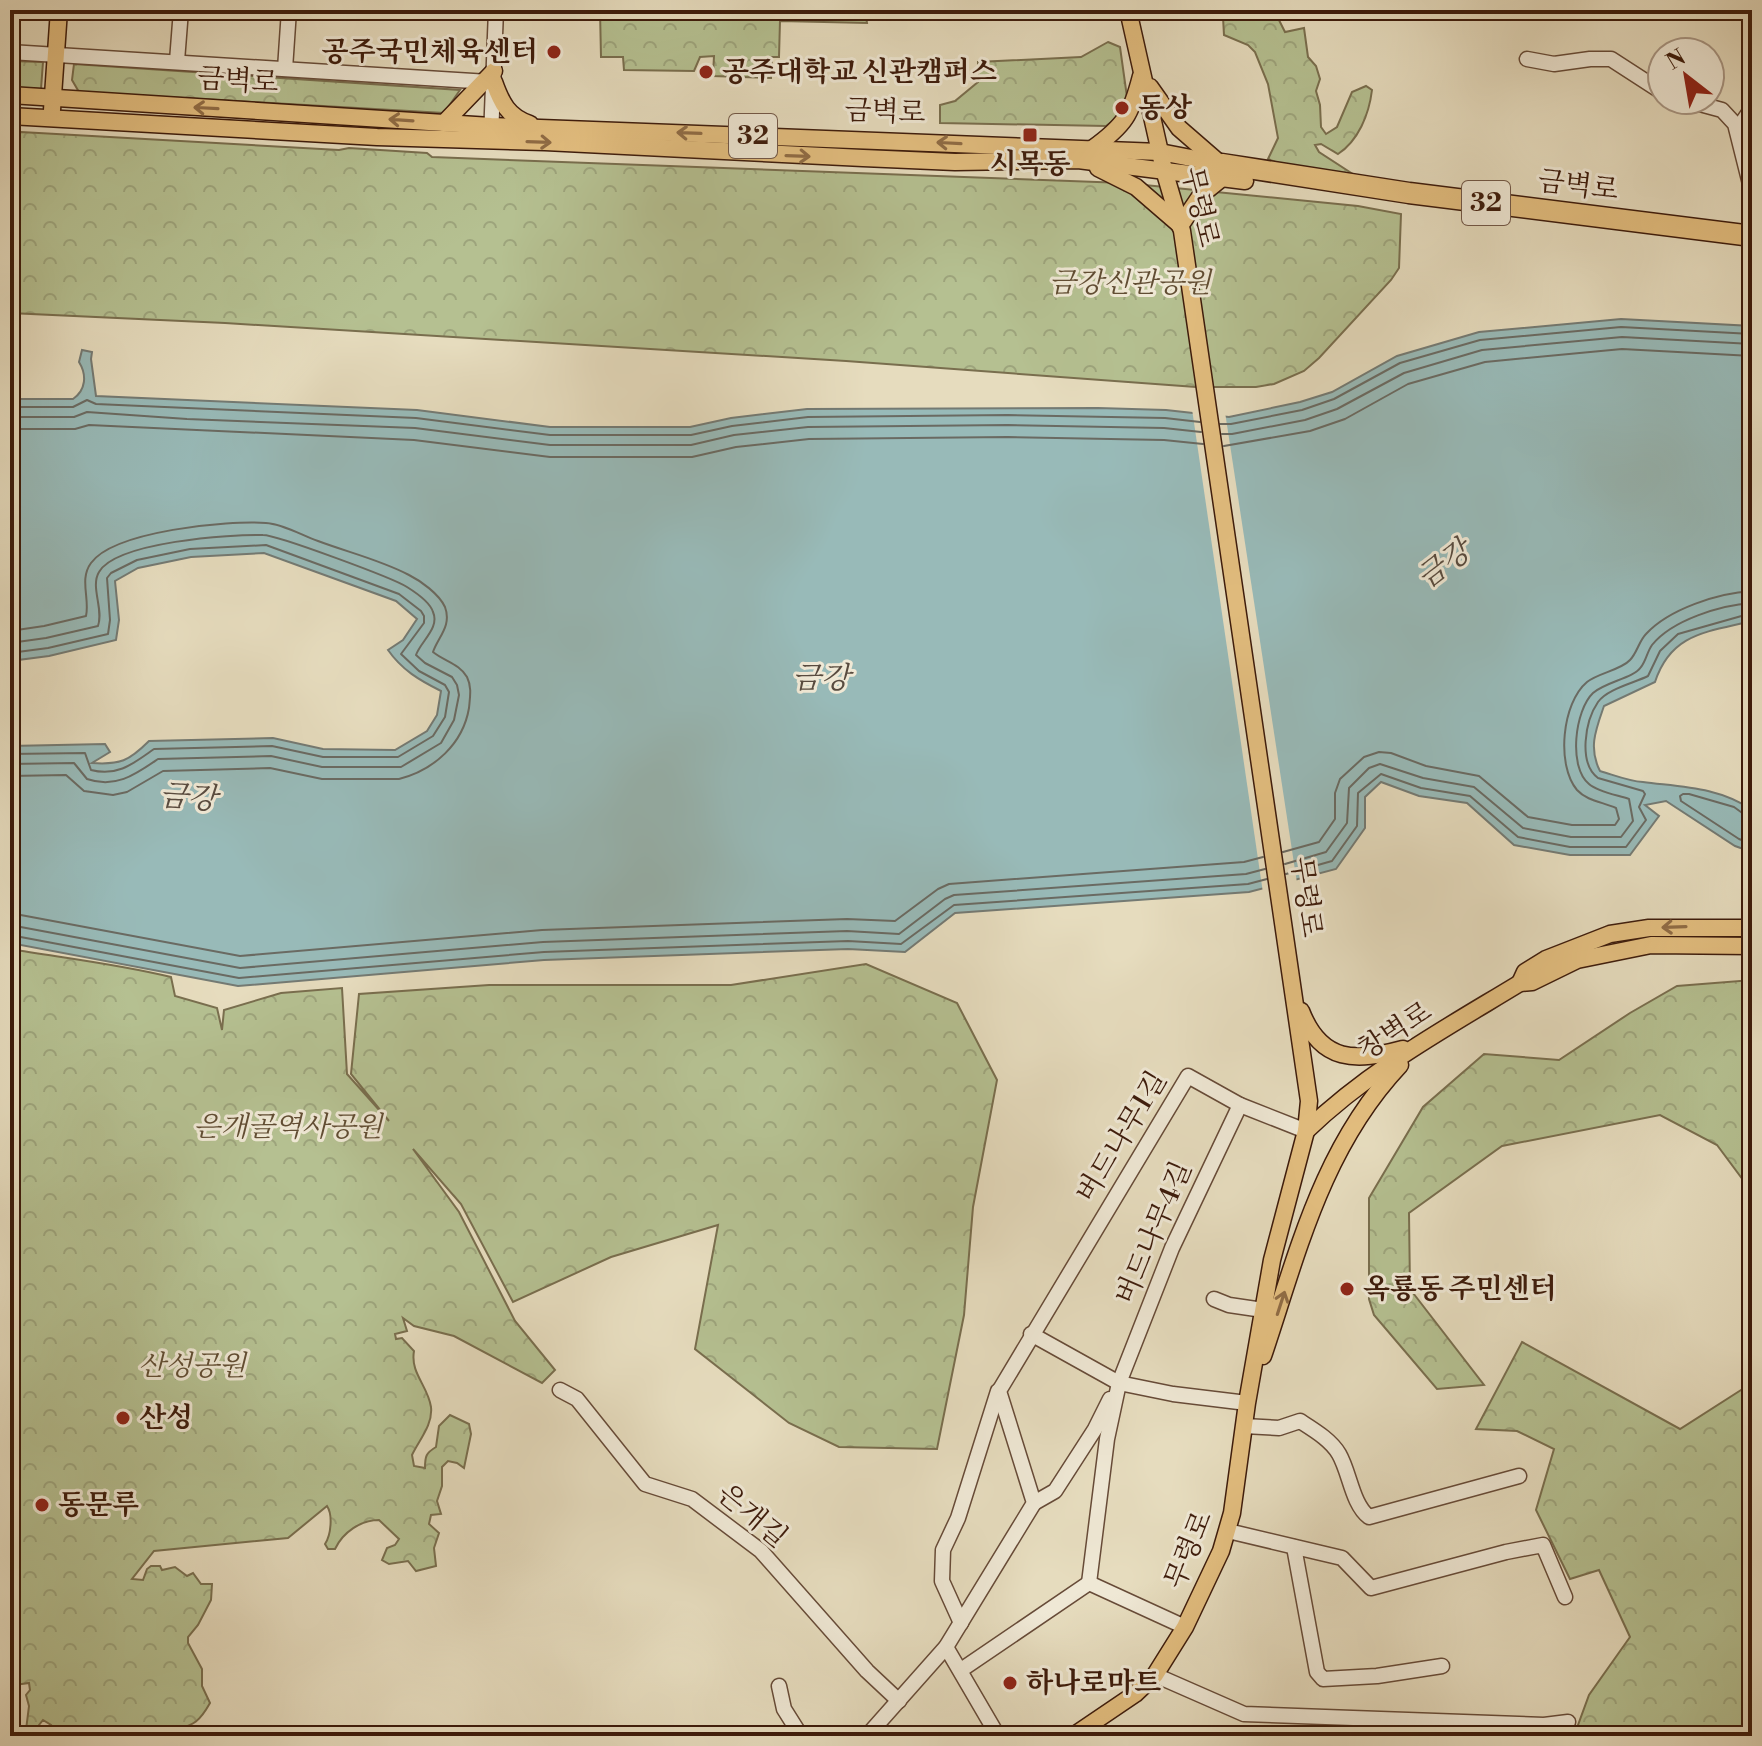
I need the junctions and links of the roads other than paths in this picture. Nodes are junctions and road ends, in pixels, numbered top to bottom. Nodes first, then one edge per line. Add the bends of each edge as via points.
1 (59, 10) edge
2 (181, 10) edge
3 (289, 10) edge
4 (496, 10) edge
5 (1128, 10) edge
6 (10, 52) edge
7 (56, 54) junction
8 (1527, 59) dead end
9 (177, 61) junction
10 (285, 69) junction
11 (1141, 74) junction
12 (491, 78) junction
13 (1646, 82) edge
14 (10, 95) edge
15 (53, 99) junction
16 (1752, 108) edge
17 (1726, 114) edge
18 (10, 116) edge
19 (52, 119) junction
20 (444, 123) junction
21 (544, 128) junction
22 (1737, 130) junction
23 (491, 133) junction
24 (1092, 149) junction
25 (1160, 152) junction
26 (1078, 160) junction
27 (1164, 170) junction
28 (1222, 171) junction
29 (1245, 181) joint
30 (1752, 192) edge
31 (1181, 228) junction
32 (1752, 236) edge
33 (1752, 249) edge
34 (1752, 928) edge
35 (1752, 946) edge
36 (1520, 983) junction
37 (1293, 991) junction
38 (1420, 1044) junction
39 (1240, 1105) junction
40 (1306, 1131) junction
41 (1214, 1299) dead end
42 (1263, 1310) junction
43 (1031, 1334) junction
44 (1119, 1383) junction
45 (560, 1390) dead end
46 (999, 1391) junction
47 (1247, 1403) junction
48 (1244, 1426) junction
49 (1519, 1476) dead end
50 (1034, 1503) junction
51 (1228, 1531) junction
52 (1294, 1547) junction
53 (1089, 1583) junction
54 (1565, 1597) dead end
55 (961, 1623) junction
56 (1185, 1627) junction
57 (946, 1647) junction
58 (1442, 1666) dead end
59 (961, 1670) junction
60 (1155, 1675) junction
61 (779, 1686) dead end
62 (899, 1701) junction
63 (1568, 1722) dead end
64 (801, 1736) edge
65 (867, 1736) edge
66 (998, 1736) edge
67 (1073, 1736) edge

1 - 7 main road
2 - 9 street
3 - 10 street
4 - 12 street
5 - 11 main road, 무령로
6 - 7 street
7 - 9 street
7 - 15 main road
8 - 13 street via 1554,64 1611,59
9 - 10 street
10 - 12 street
11 - 24 main road via 1133,107 1121,126
11 - 25 main road, 무령로
11 - 28 main road via 1179,128
12 - 20 main road
12 - 21 main road via 508,111 519,121
12 - 23 street
14 - 15 main road, 금벽로 / 32
15 - 19 main road
20 -> 15 main road, 금벽로 / 32
16 - 22 street
17 - 22 street
18 - 19 main road, 금벽로 / 32
19 - 23 main road, 금벽로 / 32
20 - 23 main road, 금벽로 / 32
21 - 23 main road, 금벽로 / 32
24 -> 21 main road, 금벽로 / 32
22 - 30 street
23 -> 26 main road, 금벽로 / 32 via 940,161
24 - 25 main road, 금벽로 / 32
25 - 27 main road, 무령로
25 - 28 main road, 금벽로 / 32
26 - 27 main road, 금벽로 / 32
26 - 31 main road via 1136,187
27 - 28 main road, 금벽로 / 32
27 - 31 main road, 무령로
28 - 29 main road, 금벽로 / 32
28 - 31 main road
28 - 32 highway, 금벽로 / 32
29 - 33 highway, 금벽로 / 32
31 - 37 main road, 무령로
34 -> 36 main road, 창벽로 via 1649,928 1610,934 1546,959 1525,972
35 - 36 main road, 창벽로 via 1651,945 1577,960
36 - 38 main road, 창벽로
37 - 38 main road via 1321,1043 1346,1057 1374,1057
37 - 40 main road, 무령로 via 1309,1101
38 - 40 main road, 창벽로
47 -> 38 main road via 1303,1236 1342,1142 1370,1100
39 - 40 street, 버드나무1길
39 - 43 street, 버드나무1길 via 1188,1076
39 - 44 street, 버드나무4길 via 1172,1248
40 - 42 main road, 무령로
41 - 42 street
42 - 47 main road, 무령로
43 - 44 street
43 - 46 street, 버드나무1길
44 - 47 street
44 - 50 street via 1055,1491
44 - 53 street, 버드나무4길
45 - 62 street, 은개길 via 577,1399 645,1484 692,1499 761,1551
46 - 50 street
46 - 55 street, 버드나무1길 via 943,1550 942,1581
47 - 48 main road, 무령로
48 - 49 street via 1279,1428 1300,1421 1323,1436 1338,1453 1369,1517
48 - 51 main road, 무령로
50 - 55 street
51 - 52 street
51 - 56 main road, 무령로
52 - 54 street via 1342,1558 1371,1588 1543,1545
52 - 58 street via 1317,1672 1323,1679
53 - 56 street
53 - 59 street
55 - 57 street
56 - 60 main road, 무령로
57 - 59 street
57 - 62 street
59 - 66 street
60 - 63 street via 1244,1714
60 - 67 main road, 무령로
61 - 64 street via 784,1709
62 - 65 street

